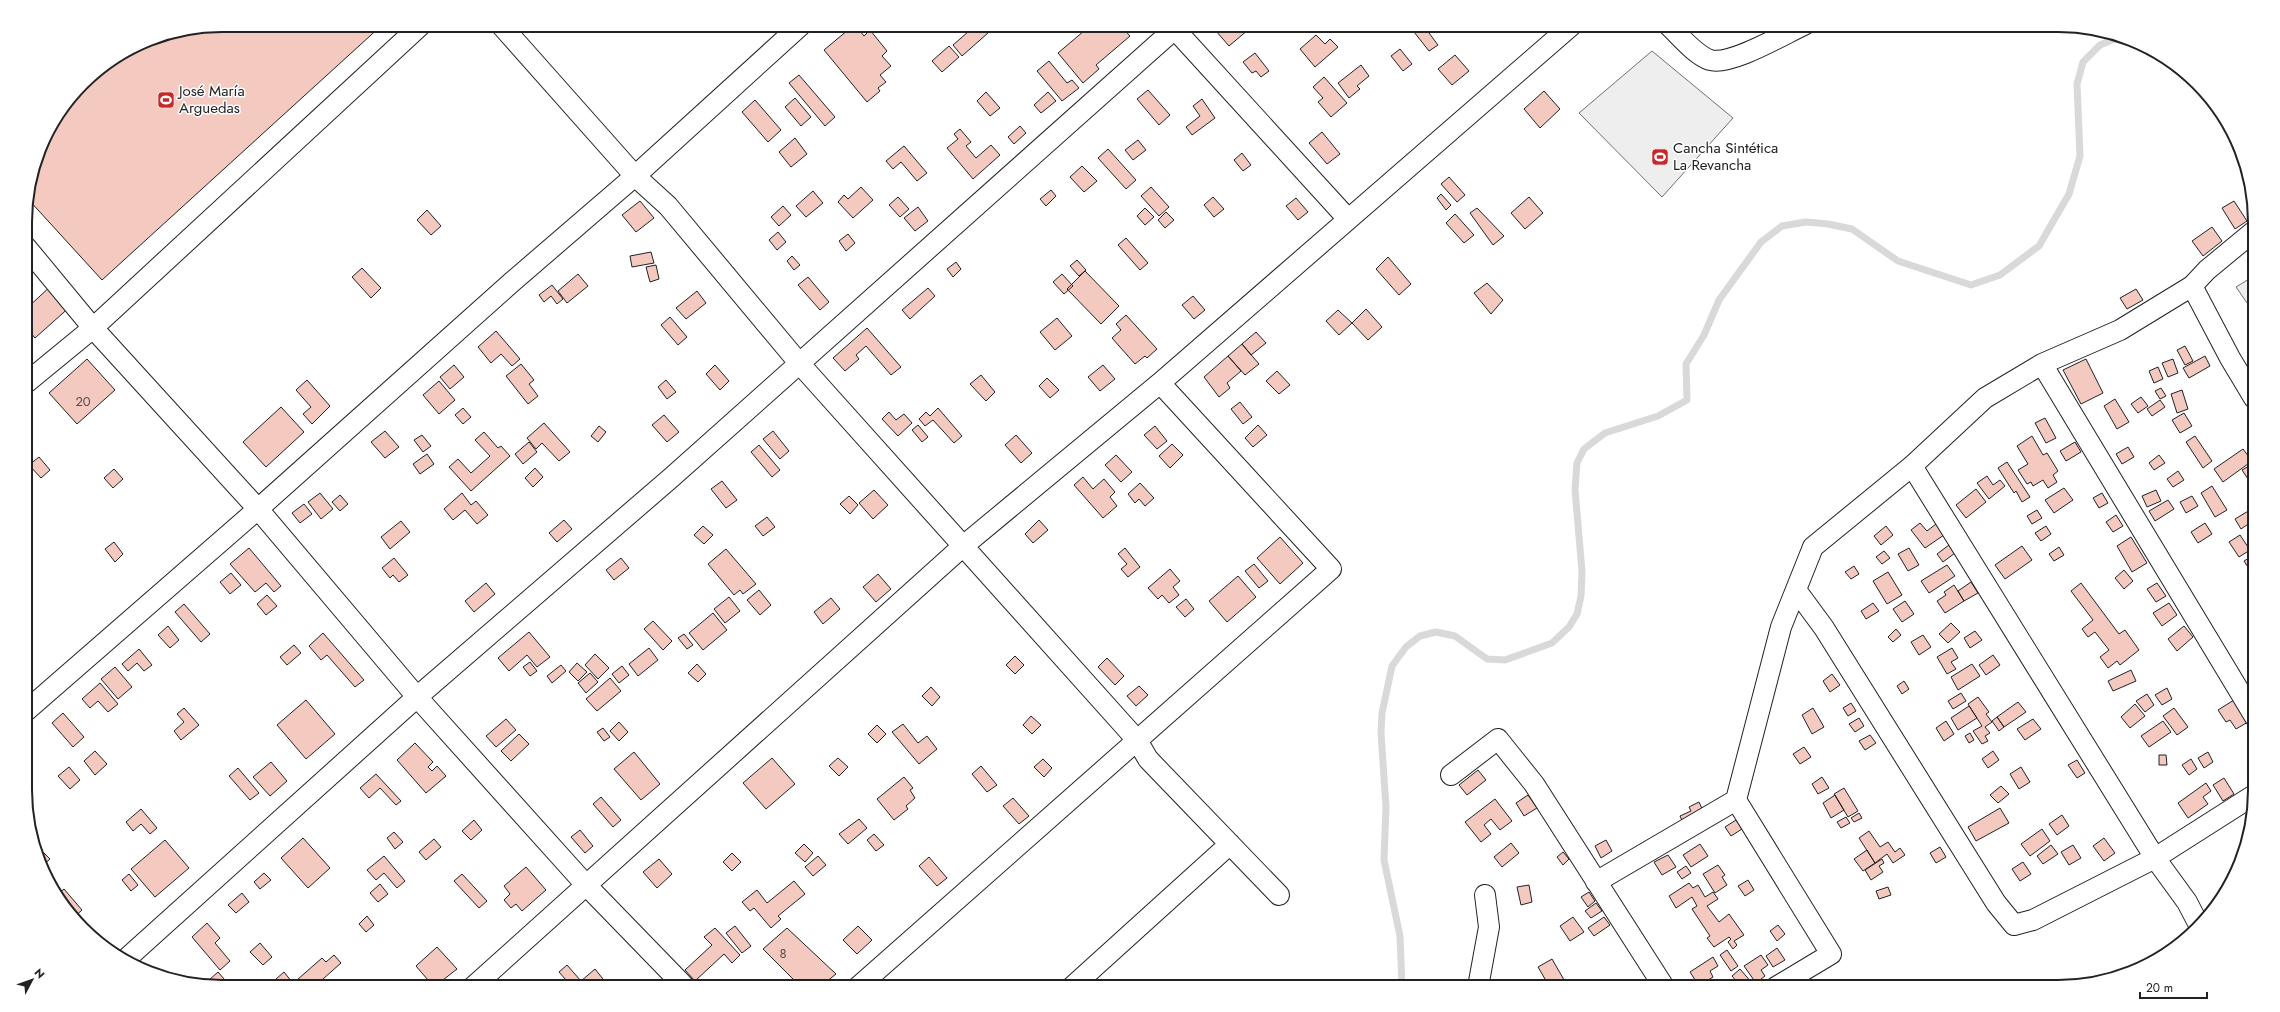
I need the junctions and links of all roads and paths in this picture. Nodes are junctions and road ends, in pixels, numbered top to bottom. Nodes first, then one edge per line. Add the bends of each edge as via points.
1 (413, 32) edge
2 (507, 32) edge
3 (793, 32) edge
4 (1168, 32) edge
5 (1180, 32) edge
6 (1564, 32) edge
7 (1675, 32) edge
8 (1788, 32) edge
9 (635, 176) junction
10 (1348, 219) junction
11 (2248, 236) edge
12 (32, 254) edge
13 (2192, 286) junction
14 (93, 328) junction
15 (799, 363) junction
16 (2042, 364) junction
17 (32, 378) edge
18 (1160, 383) junction
19 (2248, 388) edge
20 (1912, 466) junction
21 (258, 509) junction
22 (962, 547) junction
23 (1796, 590) junction
24 (417, 697) junction
25 (2248, 705) edge
26 (32, 706) edge
27 (1137, 740) junction
28 (1451, 775) dead end
29 (2248, 799) edge
30 (1736, 800) junction
31 (1230, 844) junction
32 (2155, 858) junction
33 (1596, 882) junction
34 (586, 885) junction
35 (1279, 895) dead end
36 (1485, 895) dead end
37 (2196, 920) edge
38 (129, 956) edge
39 (481, 980) edge
40 (678, 980) edge
41 (866, 980) edge
42 (1080, 980) edge
43 (1479, 980) edge
44 (1659, 980) edge
45 (1788, 980) edge

1 - 14 street
2 - 9 street
3 - 9 street
4 - 15 street
5 - 10 street
6 - 10 street
7 - 8 street via 1699,54 1711,60 1725,60
9 - 15 street via 668,206
9 - 21 street via 384,394
10 - 18 street
11 - 13 street
12 - 14 street
13 - 16 street via 2120,330
13 - 19 street
14 - 17 street
14 - 21 street
15 - 22 street
15 - 24 street via 672,477
16 - 20 street via 1984,398
16 - 25 street
18 - 22 street
18 - 27 street via 1331,569
20 - 23 street via 1812,547
20 - 32 street
21 - 24 street
21 - 26 street
22 - 27 street
22 - 34 street
23 - 30 street via 1781,627
23 - 32 street via 1824,628 1996,903 2014,925 2033,920
24 - 34 street
24 - 38 street
27 - 31 street via 1148,759
27 - 41 street
28 - 33 street via 1498,739 1534,784
29 - 32 street
30 - 33 street
30 - 45 street via 1831,954
31 - 35 street
31 - 42 street
32 - 37 street via 2187,902
33 - 44 street
34 - 39 street
34 - 40 street
36 - 43 street via 1489,927

